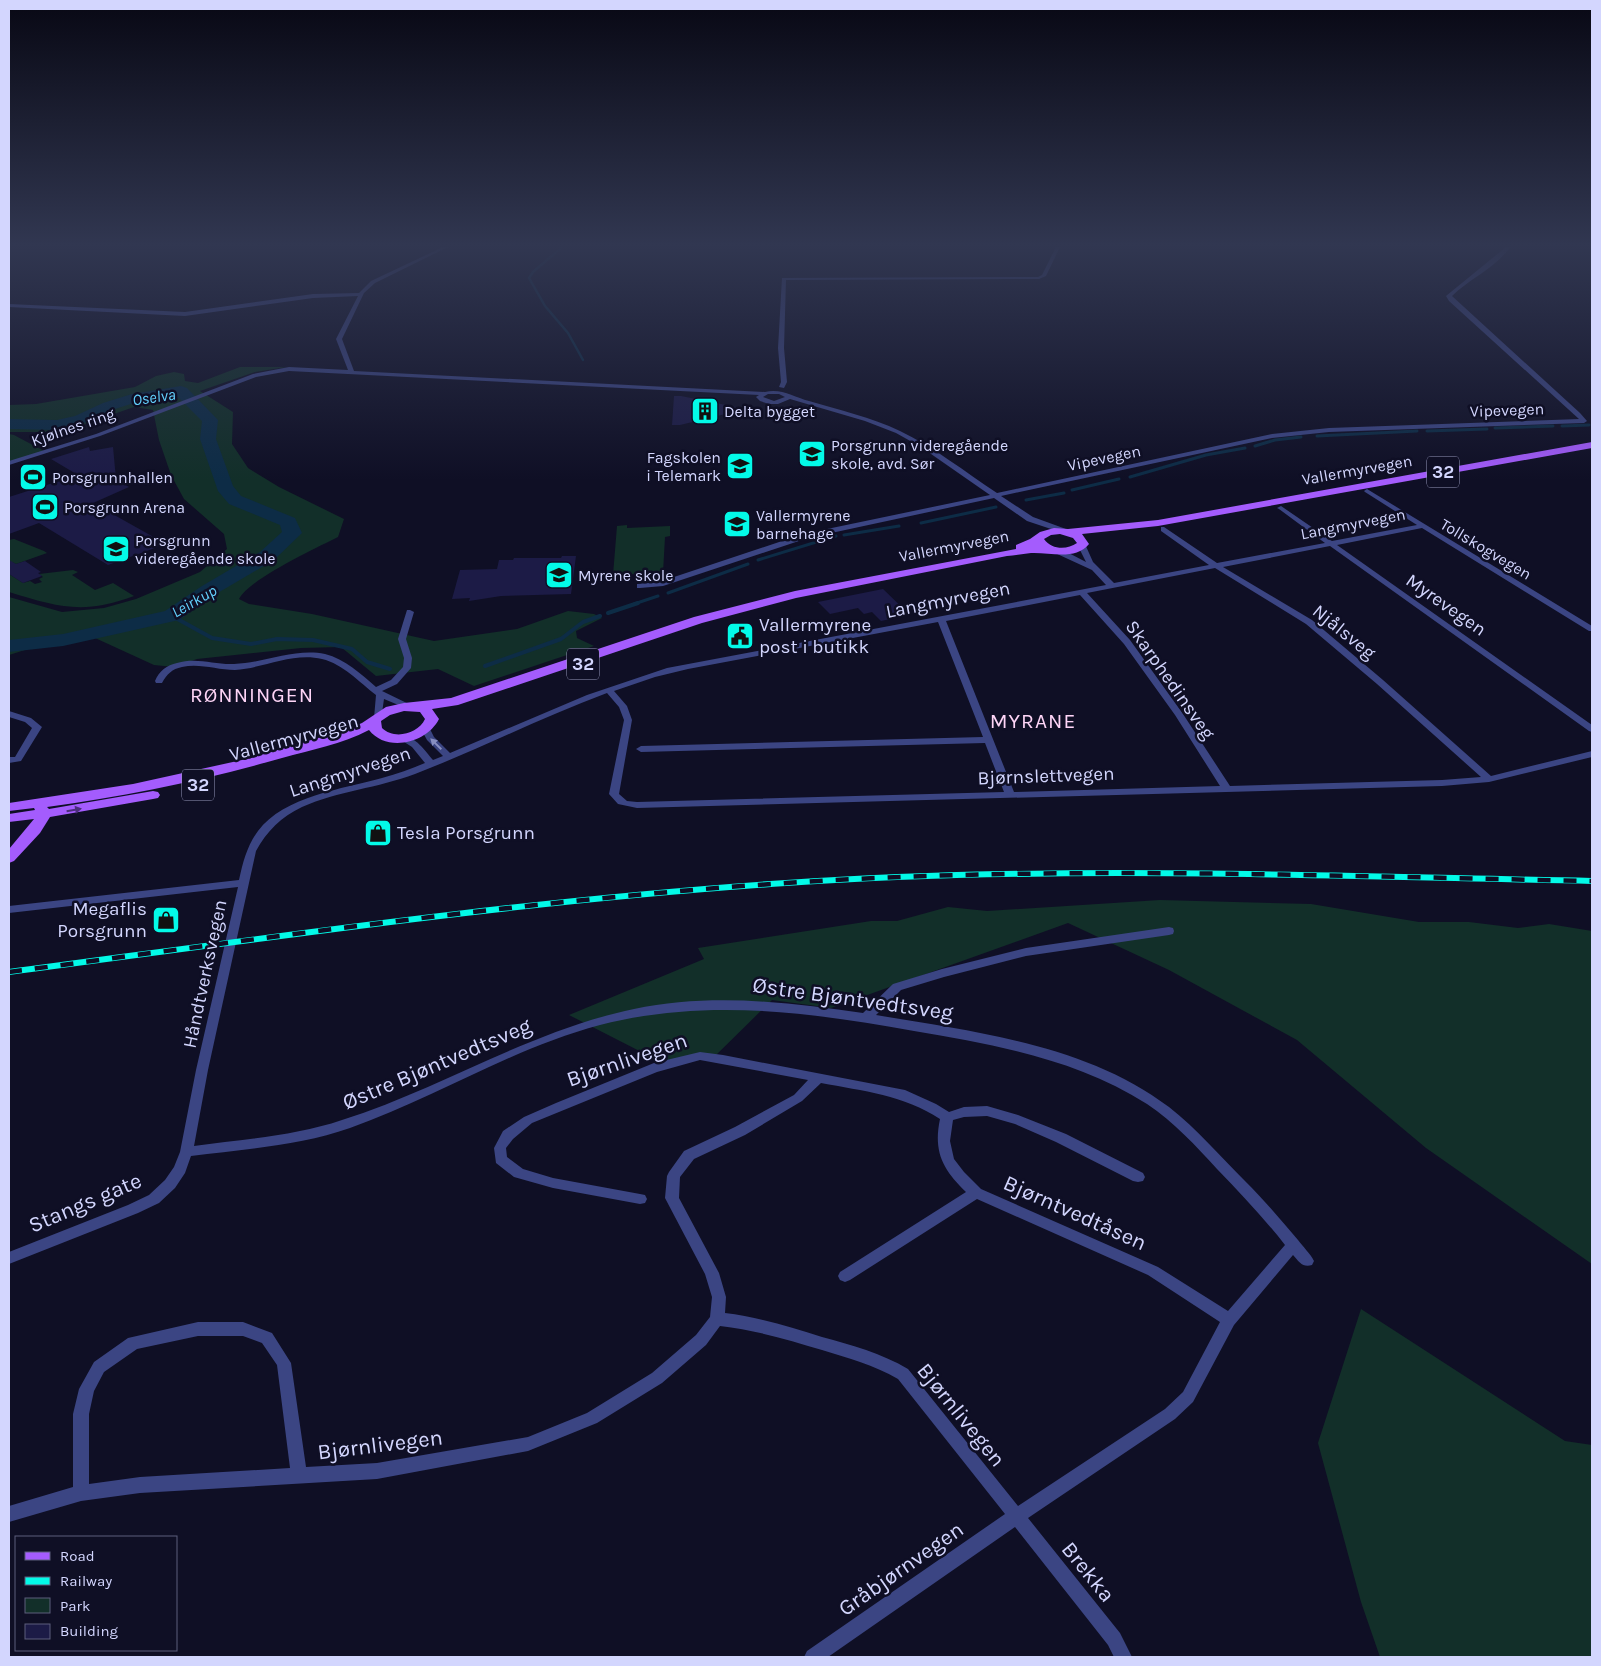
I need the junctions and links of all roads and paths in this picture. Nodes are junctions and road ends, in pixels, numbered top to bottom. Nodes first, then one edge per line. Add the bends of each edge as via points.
1 (345, 325) edge
2 (781, 325) edge
3 (1479, 325) edge
4 (352, 372) junction
5 (782, 387) dead end
6 (738, 393) junction
7 (764, 393) junction
8 (789, 397) junction
9 (760, 400) junction
10 (783, 401) junction
11 (806, 403) junction
12 (1592, 445) edge
13 (9, 463) edge
14 (1367, 492) dead end
15 (997, 496) junction
16 (1281, 508) dead end
17 (1030, 519) junction
18 (1161, 526) junction
19 (1422, 526) junction
20 (1066, 532) junction
21 (1040, 537) junction
22 (1330, 543) junction
23 (1083, 545) junction
24 (1056, 550) junction
25 (1216, 566) junction
26 (1096, 570) junction
27 (861, 581) junction
28 (640, 586) dead end
29 (1112, 586) junction
30 (1082, 592) junction
31 (736, 611) junction
32 (410, 612) dead end
33 (941, 619) junction
34 (1592, 629) edge
35 (159, 681) dead end
36 (609, 690) junction
37 (378, 692) junction
38 (413, 707) junction
39 (9, 714) edge
40 (376, 720) junction
41 (429, 726) junction
42 (1592, 729) edge
43 (384, 736) junction
44 (403, 738) junction
45 (988, 740) junction
46 (641, 749) dead end
47 (1592, 754) edge
48 (449, 757) junction
49 (9, 760) edge
50 (431, 764) junction
51 (1489, 778) junction
52 (1227, 789) junction
53 (1010, 795) junction
54 (41, 809) junction
55 (280, 814) joint
56 (11, 817) edge
57 (9, 858) edge
58 (242, 883) junction
59 (9, 909) edge
60 (1170, 931) dead end
61 (866, 1018) junction
62 (818, 1078) junction
63 (947, 1117) junction
64 (186, 1152) junction
65 (1138, 1177) dead end
66 (976, 1192) junction
67 (640, 1199) dead end
68 (1293, 1246) junction
69 (9, 1258) edge
70 (1307, 1261) dead end
71 (845, 1276) dead end
72 (717, 1319) junction
73 (1229, 1320) junction
74 (299, 1476) junction
75 (81, 1493) junction
76 (9, 1514) edge
77 (1015, 1517) junction
78 (813, 1657) edge
79 (1123, 1657) edge

1 - 4 street via 340,339
2 - 5 street
3 - 15 street, Vipevegen via 1584,421 1367,428 1288,434
4 - 6 street, Kjølnes ring
4 - 13 street, Kjølnes ring via 301,369 245,378 98,435
6 - 7 street, Kjølnes ring
6 - 9 street, Kjølnes ring
7 - 8 street, Kjølnes ring via 780,392
7 - 9 street
8 - 10 street
8 - 11 street
9 - 10 street, Kjølnes ring
10 - 11 street
11 - 15 street via 898,432
12 - 18 main road, Vallermyrvegen / 32
14 - 19 street, Tollskogvegen
15 - 17 street
15 - 28 street, Vipevegen via 806,536 660,584
16 - 22 street, Myrevegen
17 - 20 street
17 - 21 street
18 - 20 main road, Vallermyrvegen / 32
18 - 23 main road, Vallermyrvegen / 32 via 1102,536
18 - 25 street, Njålsveg
19 - 22 street, Langmyrvegen
19 - 34 street, Tollskogvegen
20 - 21 main road, 32 via 1049,532
20 - 23 main road via 1080,537
21 - 24 main road via 1042,545
21 - 27 main road, Vallermyrvegen / 32 via 1014,548
22 - 25 street, Langmyrvegen
22 - 42 street, Myrevegen
23 - 24 main road, 32 via 1072,550
23 - 26 street
24 - 26 street
24 - 27 main road, Vallermyrvegen / 32 via 1019,551
25 - 29 street, Langmyrvegen
25 - 51 street, Njålsveg via 1308,622
26 - 29 street
27 - 31 main road, Vallermyrvegen / 32
29 - 30 street, Langmyrvegen
30 - 33 street, Langmyrvegen
30 - 52 street, Skarphedinsveg via 1126,642 1179,714
31 - 38 main road, Vallermyrvegen / 32 via 698,620 453,702
31 - 41 main road, Vallermyrvegen / 32 via 478,700 449,711
32 - 37 street via 402,639 408,658 407,668
33 - 36 street, Langmyrvegen via 672,670
33 - 45 street
35 - 37 street via 164,672 182,664 244,667 312,654 338,663
36 - 48 street, Langmyrvegen via 532,719
36 - 53 street, Bjørnslettvegen via 623,706 628,720 614,794 624,804
37 - 38 street
37 - 40 street, Vallermyrvegen
38 - 40 main road, 32 via 392,710
38 - 41 main road via 429,713
39 - 49 street via 28,720 37,727 18,759
40 - 43 main road via 377,732
40 - 54 main road, Vallermyrvegen / 32 via 333,739 216,770
41 - 44 main road, 32 via 416,735
48 -> 41 street, Langmyrvegen via 430,738
43 - 44 main road, 32
54 -> 43 main road, Vallermyrvegen / 32 via 186,788 339,745
44 - 50 street, Langmyrvegen via 415,744
45 - 46 street
45 - 53 street
47 - 51 street, Bjørnslettvegen
48 - 50 street, Langmyrvegen
50 - 55 street, Langmyrvegen via 310,801
51 - 52 street, Bjørnslettvegen via 1442,783
52 - 53 street, Bjørnslettvegen
54 - 56 main road
54 - 57 main road via 35,830
55 - 58 street, Håndtverksvegen via 256,838
58 - 59 street
58 - 64 street, Håndtverksvegen
60 - 61 street via 1026,952 942,974 897,987
61 - 64 street, Østre Bjøntvedtsveg via 731,1003 637,1011 561,1034 342,1125 293,1137
61 - 68 street, Østre Bjøntvedtsveg via 1009,1042 1043,1051 1128,1088 1180,1122 1267,1212
62 - 63 street via 905,1095 932,1106
62 - 67 street, Bjørnlivegen via 700,1056 654,1068 528,1120 508,1135 500,1148 501,1159 519,1173 553,1183
62 - 72 street via 798,1098 689,1155 674,1176 672,1198 720,1297
63 - 65 street via 987,1111 1018,1120
63 - 66 street, Bjørntvedtåsen via 942,1133 948,1162
64 - 69 street, Stangs gate via 170,1184 154,1199
66 - 71 street
66 - 73 street, Bjørntvedtåsen via 1153,1271
68 - 70 street, Østre Bjøntvedtsveg
68 - 73 street
72 - 74 street, Bjørnlivegen via 701,1340 657,1378 592,1418 528,1444 377,1471
72 - 77 street, Bjørnlivegen via 762,1325 890,1365 903,1374 918,1392
73 - 77 street via 1188,1397 1170,1414
74 - 75 street, Bjørnlivegen via 140,1485
74 - 75 street via 284,1363 267,1338 242,1329 198,1329 133,1343 99,1367 87,1389 81,1414
75 - 76 street, Bjørnlivegen
77 - 78 street, Gråbjørnvegen
77 - 79 street, Brekka via 1114,1639

